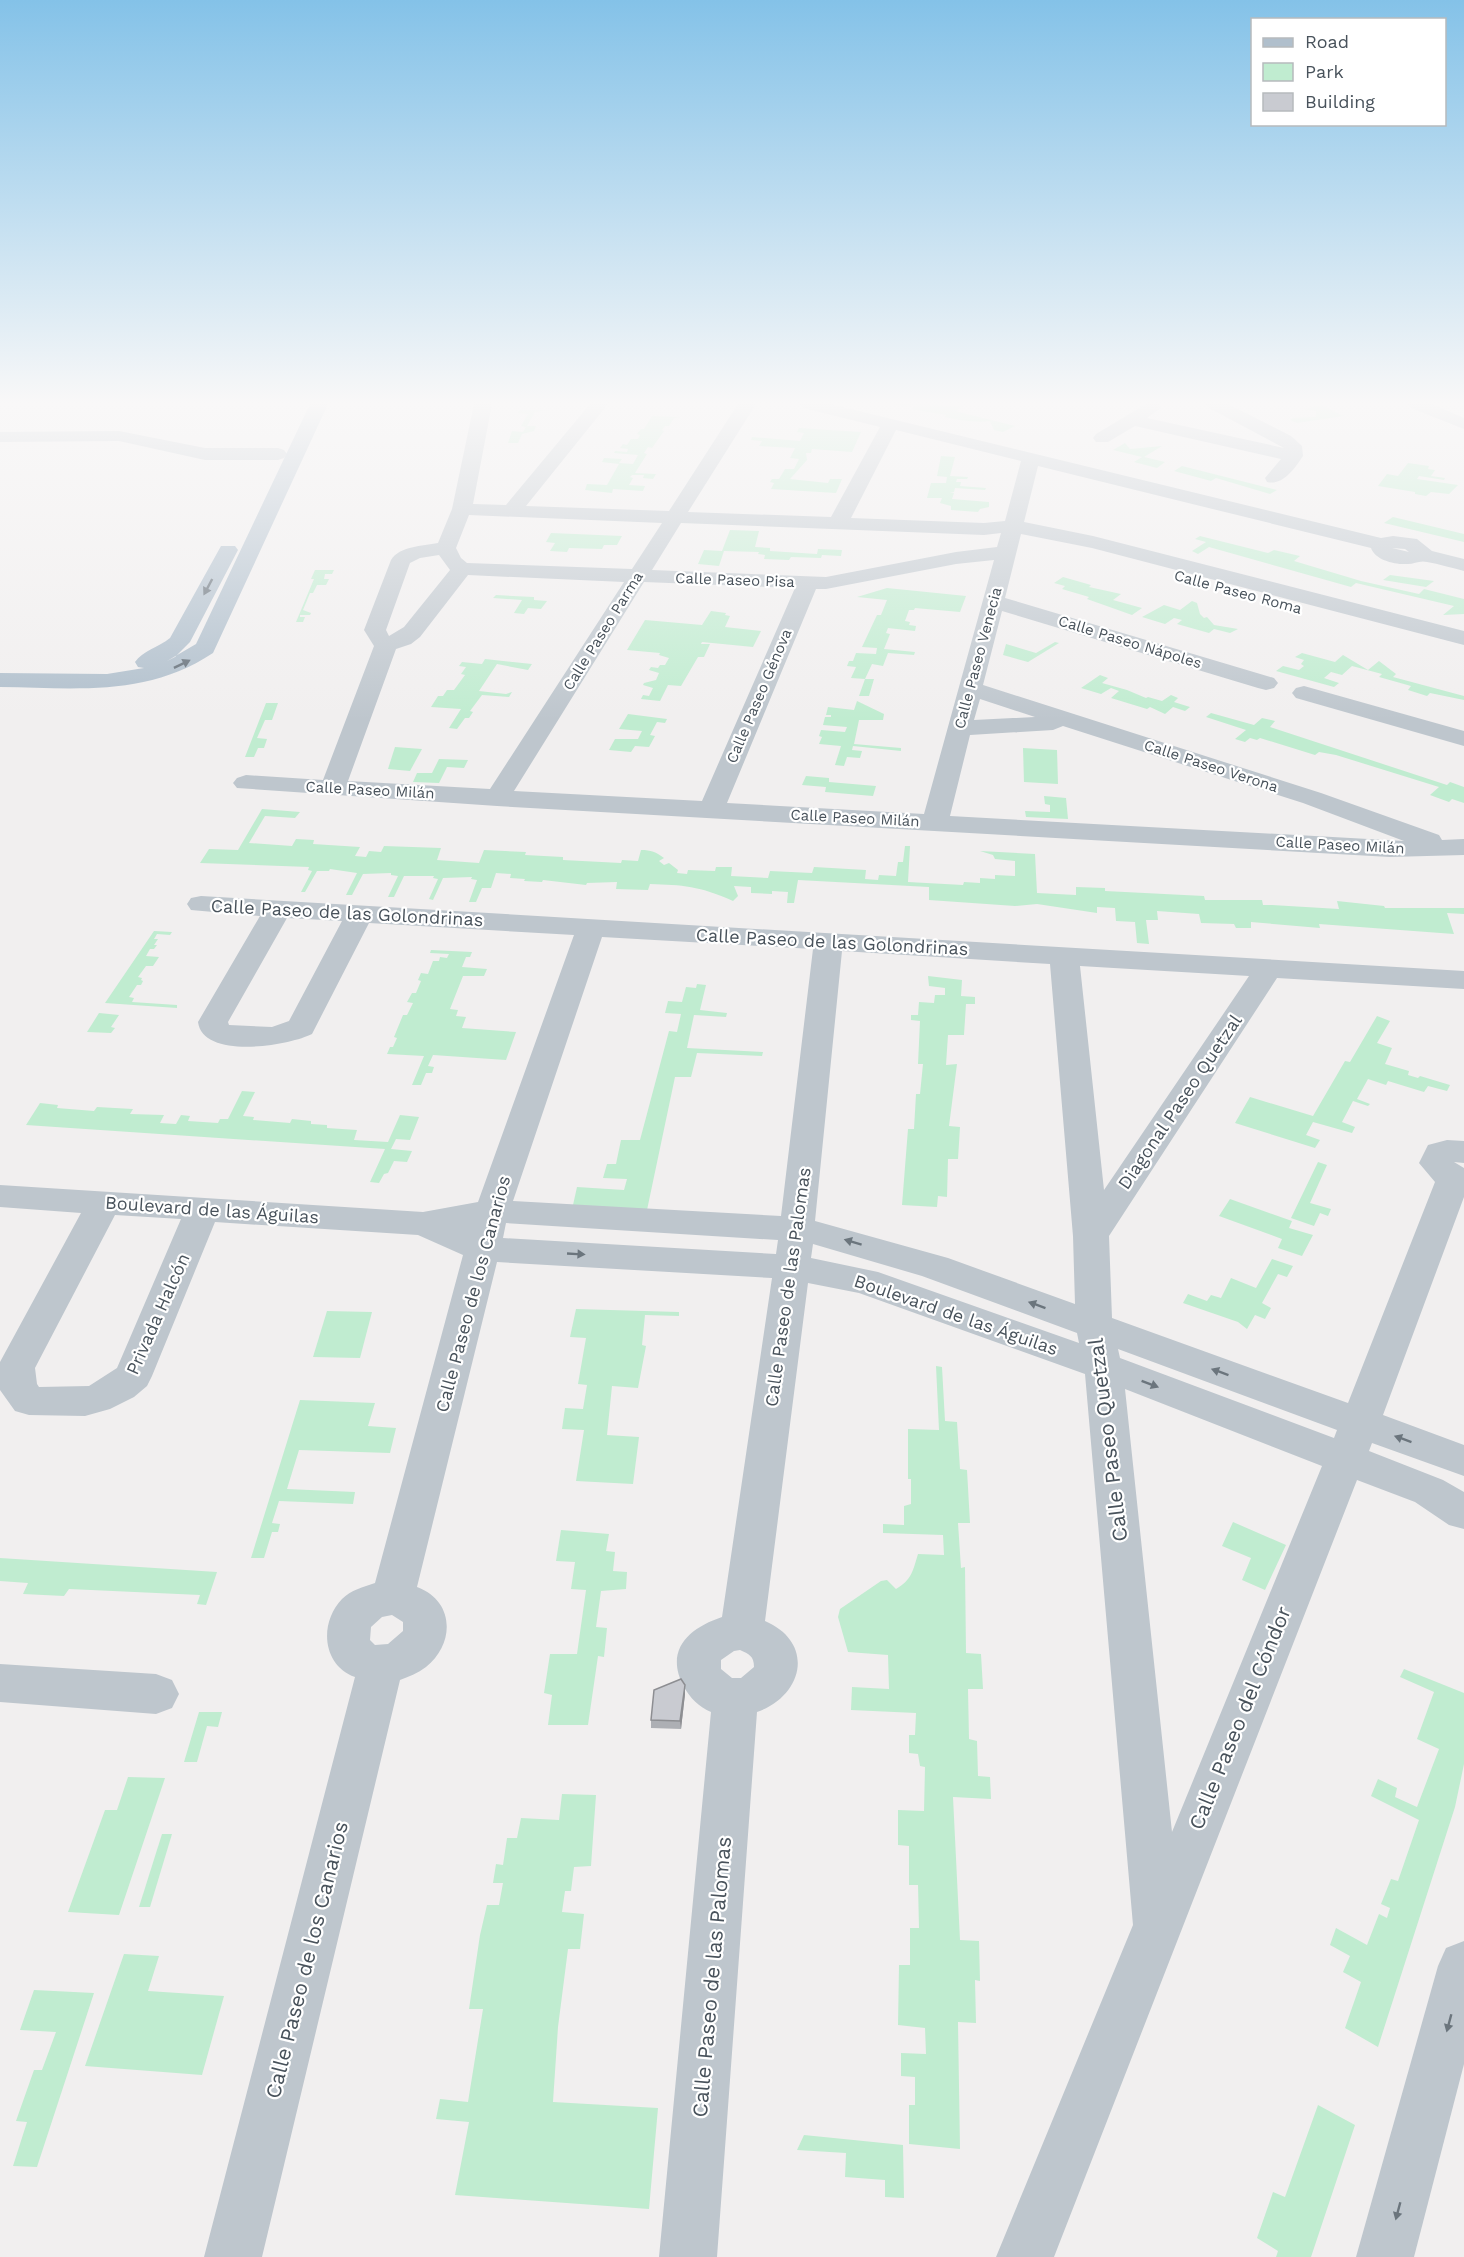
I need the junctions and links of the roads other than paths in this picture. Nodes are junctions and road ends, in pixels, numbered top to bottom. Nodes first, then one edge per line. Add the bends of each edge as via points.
1 (249, 509) edge
2 (270, 509) edge
3 (462, 509) edge
4 (470, 509) edge
5 (679, 509) edge
6 (845, 509) edge
7 (1017, 509) edge
8 (1240, 509) edge
9 (511, 511) joint
10 (674, 517) junction
11 (838, 523) junction
12 (1009, 538) junction
13 (446, 548) junction
14 (1464, 565) edge
15 (462, 569) junction
16 (638, 576) junction
17 (808, 583) junction
18 (993, 601) junction
19 (1464, 638) edge
20 (386, 645) junction
21 (1464, 653) edge
22 (0, 669) edge
23 (0, 680) edge
24 (970, 688) junction
25 (1074, 722) junction
26 (959, 728) junction
27 (1464, 739) edge
28 (246, 783) dead end
29 (333, 788) junction
30 (497, 798) junction
31 (711, 810) junction
32 (935, 823) junction
33 (1457, 848) edge
34 (201, 904) dead end
35 (278, 909) junction
36 (360, 913) junction
37 (591, 927) junction
38 (828, 942) junction
39 (1064, 956) junction
40 (1269, 969) junction
41 (1464, 980) edge
42 (1461, 1170) edge
43 (0, 1196) edge
44 (104, 1203) junction
45 (203, 1209) junction
46 (492, 1211) junction
47 (423, 1224) junction
48 (797, 1229) junction
49 (1091, 1236) junction
50 (482, 1249) junction
51 (790, 1267) junction
52 (1094, 1326) junction
53 (1103, 1366) junction
54 (1353, 1441) junction
55 (1464, 1461) edge
56 (1464, 1513) edge
57 (2, 1687) edge
58 (156, 1694) dead end
59 (1157, 1925) junction
60 (1464, 1966) edge
61 (233, 2257) edge
62 (688, 2257) edge
63 (1025, 2257) edge
64 (1385, 2257) edge

1 -> 22 main road via 179,642 167,652 123,668
23 -> 2 main road via 106,680 148,675 190,660 205,648
3 - 13 street
4 - 9 street
5 - 10 street, Calle Paseo Parma
6 - 11 street
7 - 12 street, Calle Paseo Venecia
8 - 14 street via 1381,544 1381,550 1393,556 1410,558 1421,554
9 - 10 street
10 - 11 street
10 - 16 street, Calle Paseo Parma
11 - 12 street via 984,529
12 - 17 street, Calle Paseo Pisa via 956,558
12 - 18 street, Calle Paseo Venecia
12 - 19 street, Calle Paseo Roma via 1093,542
12 - 21 street, Calle Paseo Roma via 1200,581
13 - 15 street via 452,561
13 - 20 street via 401,560 375,630
15 - 16 street, Calle Paseo Pisa
15 - 20 street via 412,632
16 - 17 street, Calle Paseo Pisa
16 - 30 street, Calle Paseo Parma
17 - 31 street, Calle Paseo Génova
18 - 24 street, Calle Paseo Venecia
18 - 27 street, Calle Paseo Nápoles via 1266,683 1278,679 1293,681 1304,687 1304,693
20 - 29 street
24 - 25 street, Calle Paseo Verona
24 - 26 street, Calle Paseo Venecia
25 - 26 street
25 - 33 street, Calle Paseo Verona
26 - 32 street, Calle Paseo Venecia
28 - 29 street, Calle Paseo Milán
29 - 30 street, Calle Paseo Milán
30 - 31 street, Calle Paseo Milán
31 - 32 street, Calle Paseo Milán
32 - 33 street, Calle Paseo Milán via 1389,849
34 - 35 street, Calle Paseo de las Golondrinas
35 - 36 street, Calle Paseo de las Golondrinas
35 - 36 street via 213,1022 214,1029 221,1034 275,1038 301,1027
36 - 37 street, Calle Paseo de las Golondrinas
37 - 38 street, Calle Paseo de las Golondrinas
37 - 46 street, Calle Paseo de los Canarios
38 - 39 street, Calle Paseo de las Golondrinas
38 - 48 street, Calle Paseo de las Palomas
39 - 40 street, Calle Paseo de las Golondrinas
39 - 49 street, Calle Paseo Quetzal
40 - 41 street, Calle Paseo de las Golondrinas
40 - 49 street, Diagonal Paseo Quetzal
42 - 54 street, Calle Paseo del Cóndor
43 - 44 street, Boulevard de las Águilas
44 - 45 street, Boulevard de las Águilas
44 - 45 street, Privada Halcón via 16,1368 18,1388 29,1401 90,1402 117,1392 134,1376
45 - 47 street, Boulevard de las Águilas
46 - 47 street, Boulevard de las Águilas
46 - 48 street, Boulevard de las Águilas
46 - 50 street, Calle Paseo de los Canarios
47 - 50 street, Boulevard de las Águilas
48 - 51 street, Calle Paseo de las Palomas
52 -> 48 street, Boulevard de las Águilas via 935,1267
49 - 52 street, Calle Paseo Quetzal
50 -> 51 street, Boulevard de las Águilas
50 - 61 street, Calle Paseo de los Canarios via 393,1597 420,1607 427,1631 411,1654 381,1664
51 - 53 street, Boulevard de las Águilas via 865,1281
51 - 62 street, Calle Paseo de las Palomas via 742,1631 768,1642 778,1667 764,1690 735,1698
52 - 53 street, Calle Paseo Quetzal
54 -> 52 street, Boulevard de las Águilas
53 -> 54 street, Boulevard de las Águilas
53 - 59 street, Calle Paseo Quetzal
55 -> 54 street, Boulevard de las Águilas
54 - 56 street, Boulevard de las Águilas
54 - 59 street, Calle Paseo del Cóndor
57 - 58 street
59 - 63 street, Calle Paseo del Cóndor
60 -> 64 street

